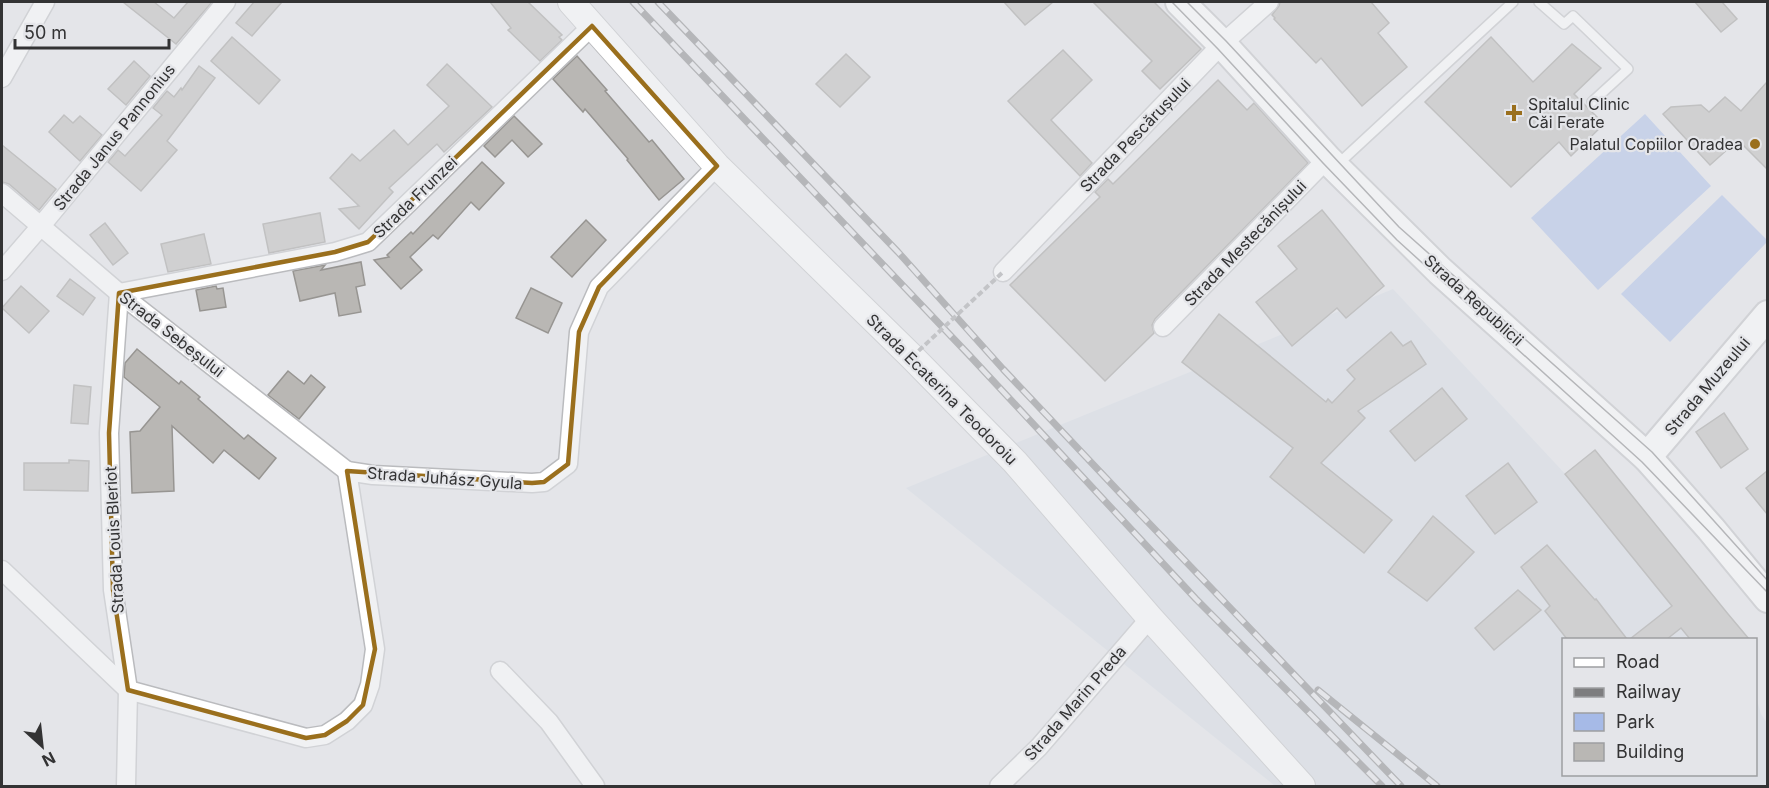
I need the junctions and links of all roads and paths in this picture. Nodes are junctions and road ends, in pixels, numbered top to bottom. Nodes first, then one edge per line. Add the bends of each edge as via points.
1 (45, 2) edge
2 (226, 2) edge
3 (571, 2) edge
4 (1180, 2) edge
5 (1269, 2) edge
6 (1514, 2) edge
7 (1539, 2) edge
8 (592, 26) junction
9 (1222, 44) junction
10 (2, 78) edge
11 (1592, 102) dead end
12 (1331, 163) junction
13 (717, 166) junction
14 (2, 193) edge
15 (40, 227) junction
16 (2, 271) edge
17 (1003, 272) joint
18 (119, 293) junction
19 (1767, 315) edge
20 (1163, 327) dead end
21 (912, 357) junction
22 (1647, 457) junction
23 (347, 471) junction
24 (2, 570) edge
25 (1767, 598) edge
26 (1150, 618) junction
27 (500, 671) dead end
28 (128, 690) junction
29 (126, 786) edge
30 (595, 786) edge
31 (999, 786) edge
32 (1302, 786) edge

1 - 10 street
2 - 15 street, Strada Janus Pannonius
3 - 8 main road, Strada Ecaterina Teodoroiu
4 - 9 main road, Strada Republicii
5 - 9 street, Strada Pescărușului
6 - 12 lane
7 - 11 lane via 1564,24 1573,16 1628,69
8 - 13 main road, Strada Ecaterina Teodoroiu
8 - 18 street, Strada Frunzei via 368,242 335,252
9 - 12 main road, Strada Republicii
9 - 17 street, Strada Pescărușului
12 - 20 street, Strada Mestecănișului
12 - 22 main road, Strada Republicii via 1440,271
13 - 21 main road, Strada Ecaterina Teodoroiu
13 - 23 street, Strada Juhász Gyula via 598,287 579,332 568,464 544,482 532,483
14 - 15 street, Strada Sebeșului
15 - 16 street, Strada Janus Pannonius
15 - 18 street, Strada Sebeșului
17 - 21 path, bridge
18 - 23 street, Strada Sebeșului
18 - 28 street, Strada Louis Bleriot via 109,433 112,567
19 - 22 main road, Strada Muzeului
21 - 26 main road, Strada Ecaterina Teodoroiu via 1015,462
22 - 25 main road, Strada Republicii
23 - 28 street, Strada Juhász Gyula via 375,649 363,705 347,721 325,735 306,738
24 - 28 street
26 - 31 street, Strada Marin Preda via 1039,747
26 - 32 main road, Strada Ecaterina Teodoroiu
27 - 30 street via 549,722
28 - 29 street, Strada Louis Bleriot

